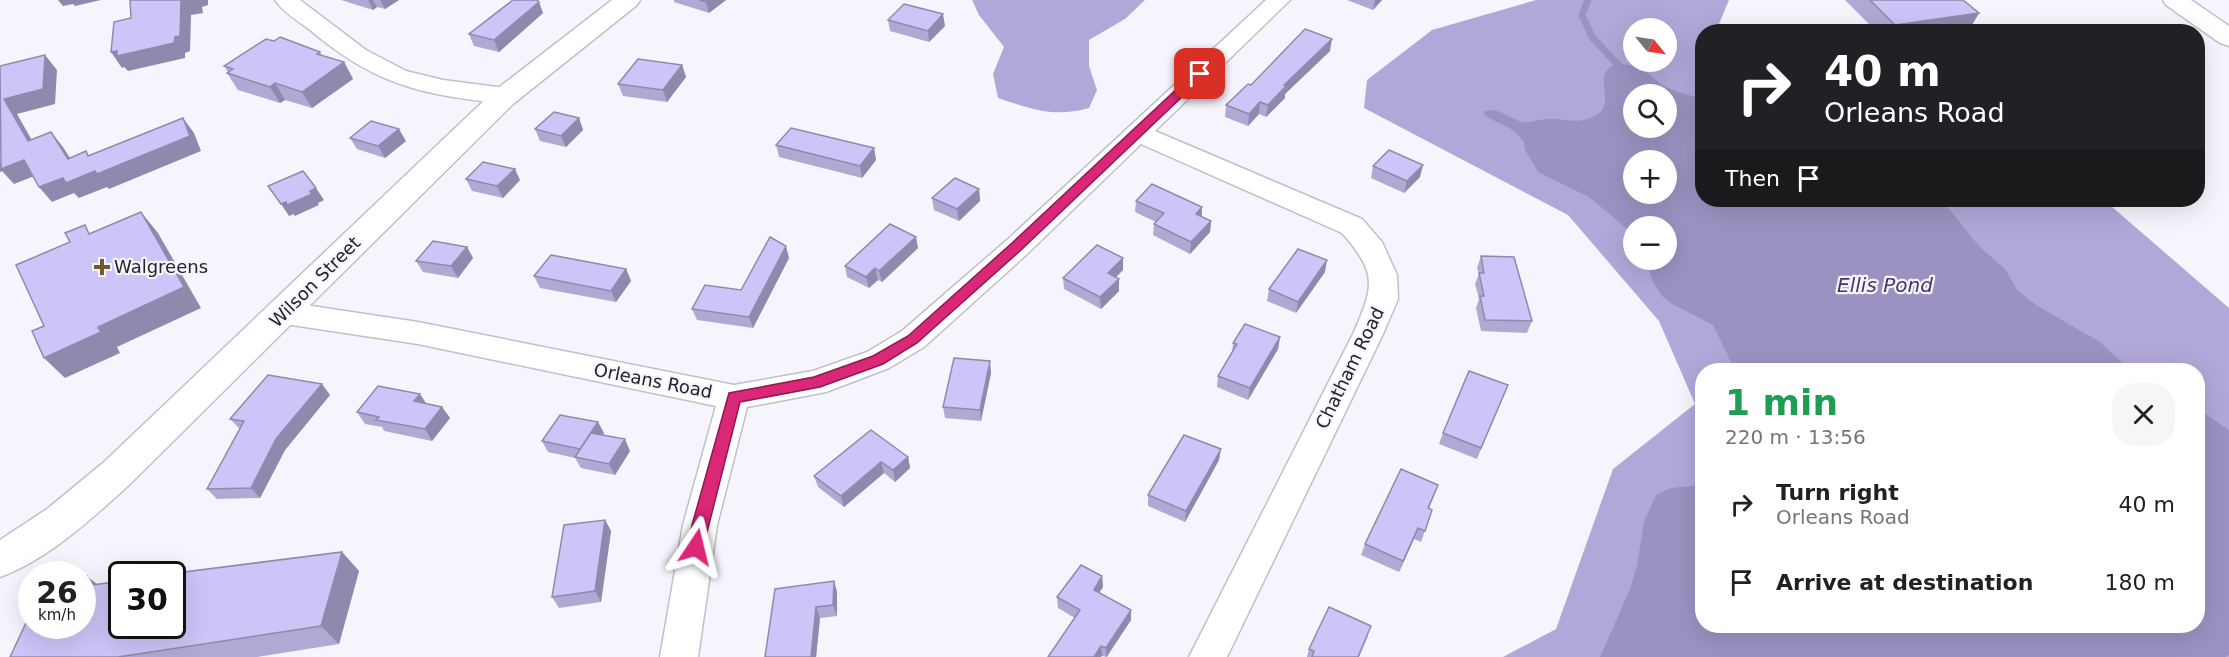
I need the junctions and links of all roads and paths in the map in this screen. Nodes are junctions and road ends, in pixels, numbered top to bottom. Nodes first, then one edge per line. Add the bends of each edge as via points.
1 (286, 0) edge
2 (628, 0) edge
3 (1279, 0) edge
4 (2175, 0) edge
5 (2229, 38) edge
6 (505, 96) junction
7 (1137, 133) junction
8 (285, 313) junction
9 (734, 397) junction
10 (0, 560) edge
11 (679, 657) edge
12 (1209, 657) edge

1 - 6 street via 384,71 427,85
2 - 6 street, Wilson Street
3 - 7 street, Orleans Road
4 - 5 street
6 - 8 street, Wilson Street
7 - 9 street, Orleans Road via 913,339 878,360 815,383
7 - 12 street, Chatham Road via 1352,226 1372,249 1383,275 1383,299 1368,334
8 - 9 street, Orleans Road via 418,333
8 - 10 street, Wilson Street via 65,518
9 - 11 street via 700,525

